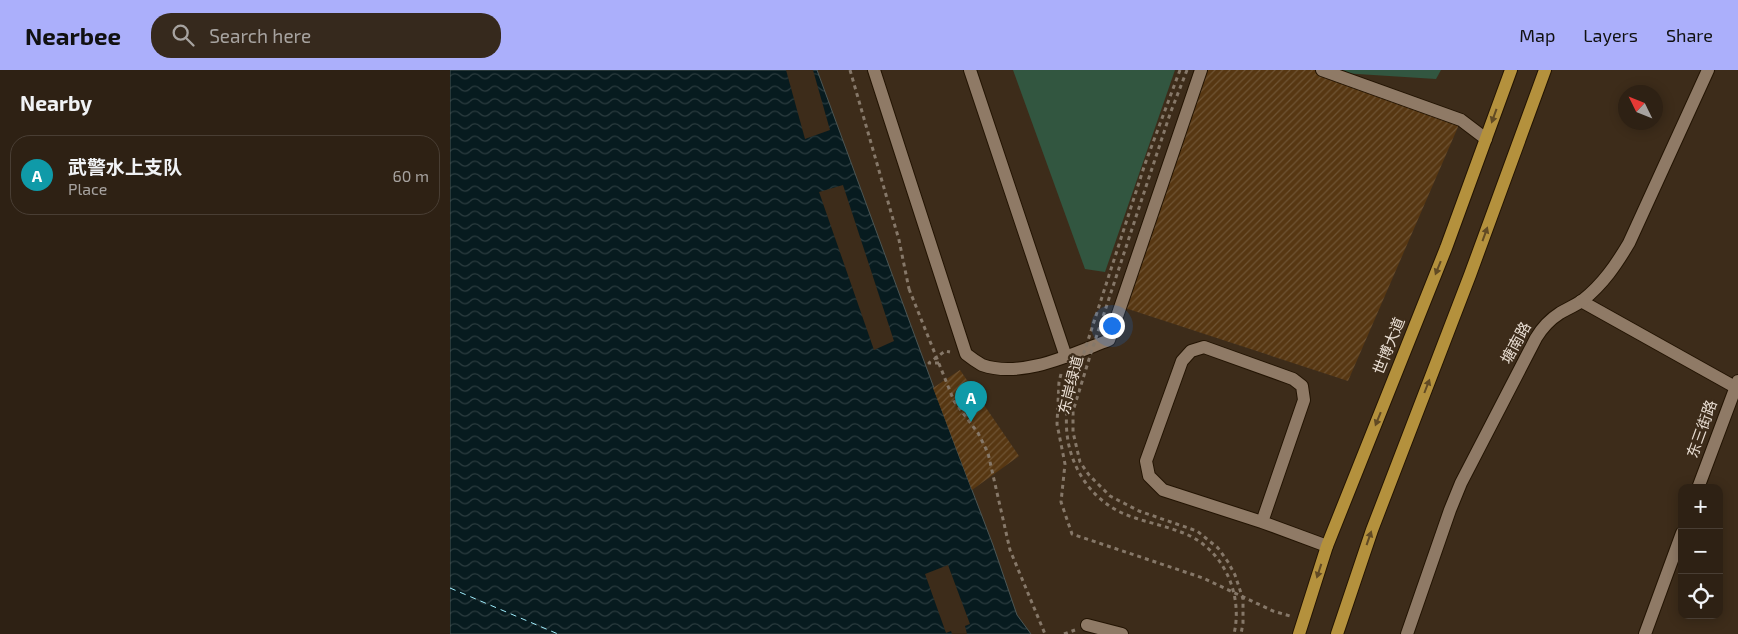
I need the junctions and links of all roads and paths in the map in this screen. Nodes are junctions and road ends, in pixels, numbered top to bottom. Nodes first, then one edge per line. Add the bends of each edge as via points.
1 (850, 70) edge
2 (874, 70) edge
3 (970, 70) edge
4 (1180, 70) edge
5 (1187, 70) edge
6 (1201, 70) edge
7 (1322, 70) edge
8 (1511, 70) edge
9 (1545, 70) edge
10 (1708, 70) edge
11 (1486, 139) junction
12 (1581, 301) junction
13 (945, 351) dead end
14 (1066, 356) junction
15 (939, 363) junction
16 (1736, 384) edge
17 (1699, 484) edge
18 (1262, 522) junction
19 (1678, 544) edge
20 (1327, 546) junction
21 (1303, 620) junction
22 (1087, 625) dead end
23 (1045, 634) edge
24 (1120, 634) edge
25 (1234, 634) edge
26 (1241, 634) edge
27 (1299, 634) edge
28 (1337, 634) edge
29 (1407, 634) edge
30 (1645, 634) edge

1 - 15 path, bridge via 909,289
2 - 14 street via 966,354 982,364 1005,369 1034,367
3 - 14 street
4 - 25 path, bridge via 1069,399 1066,431 1069,448 1082,479 1102,500 1120,512 1188,535 1217,559 1234,591 1237,610
5 - 26 path, 东岸绿道, bridge via 1090,356 1073,411 1073,432 1080,462 1110,496 1139,511 1197,531 1218,548 1232,568 1243,599
6 - 14 street via 1109,340
7 - 11 street via 1462,120
8 -> 11 main road, 世博大道
28 -> 9 main road via 1372,530
10 - 12 street, 塘南路 via 1625,250 1607,277
11 -> 20 main road, 世博大道
12 - 16 street
12 - 29 street, 塘南路 via 1558,314 1536,338 1454,501
13 - 15 path via 929,363
14 - 21 path via 1059,382 1057,424 1065,464 1061,502 1072,534 1203,578 1273,611
15 - 23 path, bridge via 954,401 978,433 988,453 1010,550
16 - 17 street, 东三街路
18 - 18 street via 1164,490 1149,476 1146,461 1182,361 1191,351 1204,346 1293,379 1302,386 1304,400
18 - 20 street
19 - 30 street
20 -> 21 main road, 世博大道
21 - 27 main road, 世博大道
22 - 24 street

